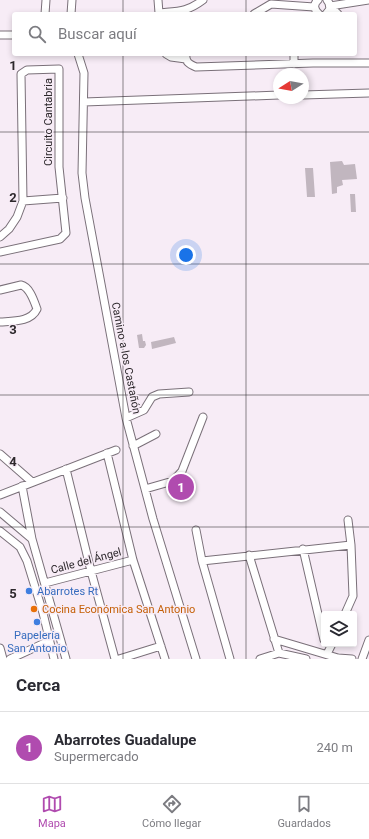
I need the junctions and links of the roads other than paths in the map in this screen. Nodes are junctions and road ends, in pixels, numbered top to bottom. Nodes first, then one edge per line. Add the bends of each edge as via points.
1 (46, 0) edge
2 (72, 0) edge
3 (158, 0) edge
4 (203, 0) edge
5 (369, 0) edge
6 (317, 2) edge
7 (328, 5) edge
8 (286, 6) junction
9 (45, 12) edge
10 (72, 12) edge
11 (159, 12) edge
12 (171, 12) edge
13 (257, 12) edge
14 (288, 12) edge
15 (316, 12) edge
16 (336, 12) edge
17 (0, 35) edge
18 (12, 35) edge
19 (79, 56) edge
20 (169, 56) edge
21 (294, 56) edge
22 (186, 57) edge
23 (369, 63) edge
24 (294, 64) junction
25 (369, 93) edge
26 (309, 95) edge
27 (273, 96) edge
28 (84, 102) junction
29 (63, 198) junction
30 (23, 201) junction
31 (0, 237) edge
32 (0, 252) edge
33 (0, 290) edge
34 (0, 322) edge
35 (189, 392) dead end
36 (203, 417) dead end
37 (126, 418) junction
38 (156, 434) dead end
39 (133, 446) junction
40 (116, 450) dead end
41 (107, 453) junction
42 (0, 454) edge
43 (66, 469) junction
44 (32, 482) junction
45 (22, 486) junction
46 (144, 489) junction
47 (0, 495) edge
48 (0, 512) edge
49 (348, 520) dead end
50 (196, 530) dead end
51 (0, 531) edge
52 (32, 539) junction
53 (351, 545) junction
54 (304, 549) junction
55 (249, 555) junction
56 (133, 560) junction
57 (202, 561) junction
58 (91, 571) junction
59 (45, 583) junction
60 (53, 610) junction
61 (346, 611) edge
62 (43, 613) junction
63 (321, 626) edge
64 (274, 639) junction
65 (369, 640) edge
66 (49, 641) junction
67 (160, 646) junction
68 (0, 648) edge
69 (328, 648) edge
70 (279, 653) junction
71 (3, 659) edge
72 (10, 659) edge
73 (54, 659) edge
74 (66, 659) edge
75 (115, 659) edge
76 (119, 659) edge
77 (165, 659) edge
78 (196, 659) edge
79 (230, 659) edge
80 (260, 659) edge
81 (304, 659) edge
82 (352, 659) edge
83 (362, 659) edge

1 - 9 street
2 - 10 street
3 - 11 street
4 - 12 street via 183,11
5 - 7 street
6 - 8 street
6 - 15 street
7 - 16 street
8 - 13 street via 271,4
8 - 14 street
17 - 18 street
19 - 28 street, Camino a los Castañón via 84,73
20 - 22 street
21 - 24 street
22 - 24 street via 189,65 196,67
23 - 24 street
25 - 26 street
27 - 28 street
28 - 37 street, Camino a los Castañón via 82,173 85,198
29 - 30 street
29 - 30 street, Circuito Cantabria via 60,167 59,69 27,70 23,71 21,76
29 - 32 street, Circuito Cantabria via 66,227 64,237
30 - 31 street, Circuito Cantabria via 17,217
33 - 34 street via 24,286 37,309 30,318
35 - 37 street via 159,394 152,397 144,410
36 - 46 street via 182,471 172,481
37 - 39 street, Camino a los Castañón
38 - 39 street
39 - 46 street, Camino a los Castañón
40 - 41 street
41 - 43 street
41 - 56 street
42 - 44 street
43 - 44 street
43 - 58 street
44 - 45 street
45 - 47 street
45 - 52 street
46 - 78 street, Camino a los Castañón
48 - 52 street
49 - 53 street
50 - 57 street
51 - 62 street via 20,547 24,554
52 - 59 street
53 - 54 street
53 - 61 street via 353,596
54 - 55 street
54 - 63 street
55 - 57 street
55 - 64 street
56 - 58 street, Calle del Ángel
56 - 67 street
57 - 79 street
58 - 59 street, Calle del Ángel
58 - 75 street
59 - 60 street
60 - 62 street
60 - 74 street
62 - 66 street
64 - 69 street
64 - 70 street
65 - 83 street
66 - 72 street
66 - 73 street
67 - 76 street
67 - 77 street
68 - 71 street
69 - 82 street via 338,658
70 - 80 street
70 - 81 street

